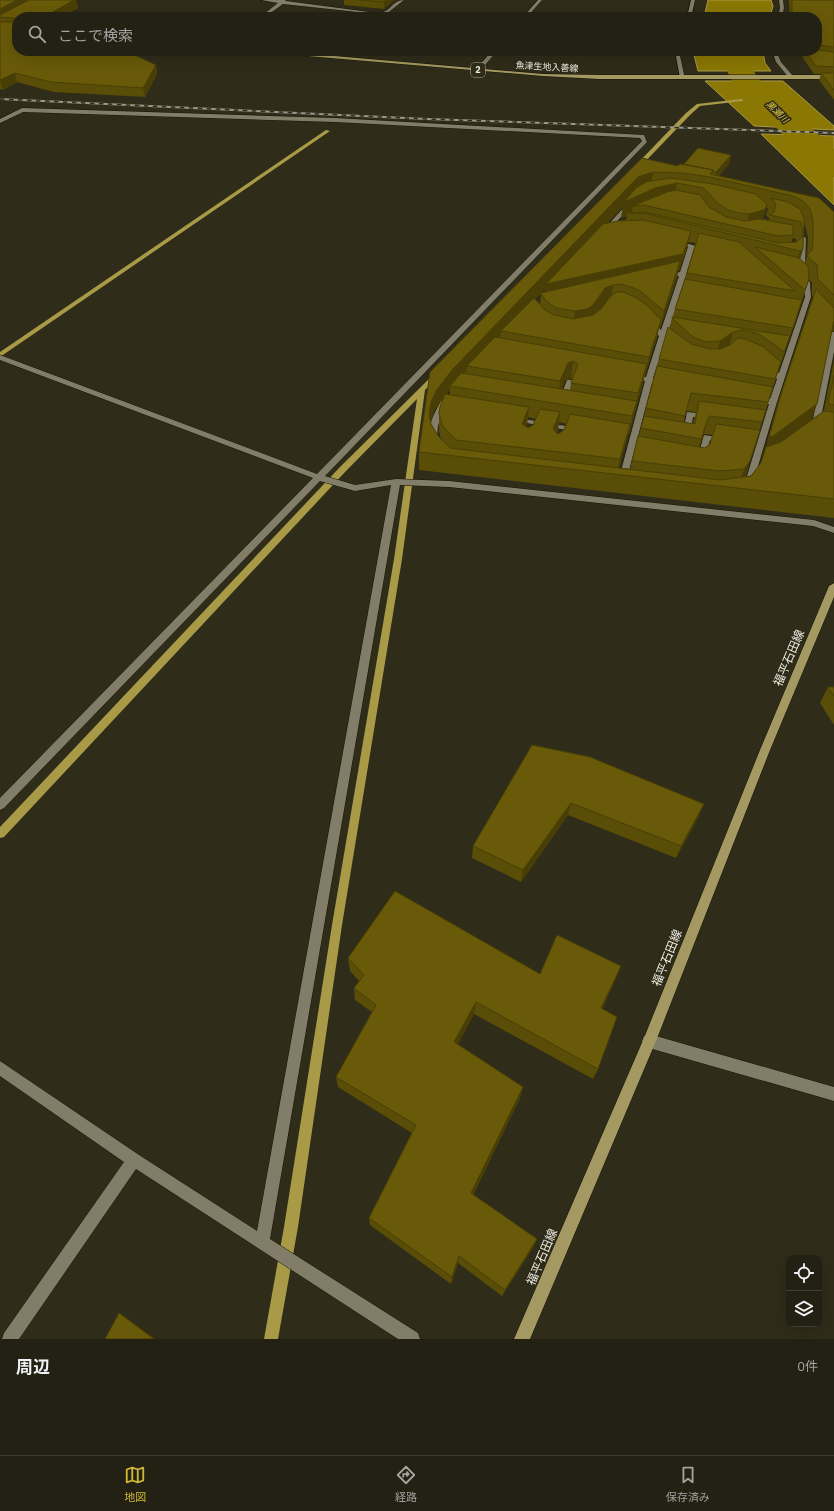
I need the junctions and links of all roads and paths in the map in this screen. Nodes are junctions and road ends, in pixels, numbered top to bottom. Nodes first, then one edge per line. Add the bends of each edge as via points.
1 (262, 0) edge
2 (402, 0) edge
3 (540, 0) edge
4 (693, 0) edge
5 (781, 0) edge
6 (284, 1) edge
7 (269, 12) edge
8 (363, 12) edge
9 (387, 12) edge
10 (529, 12) edge
11 (690, 12) edge
12 (781, 12) edge
13 (822, 55) edge
14 (317, 56) edge
15 (491, 56) edge
16 (678, 56) edge
17 (775, 56) edge
18 (834, 57) edge
19 (478, 70) junction
20 (834, 76) edge
21 (791, 77) junction
22 (683, 78) junction
23 (0, 121) edge
24 (638, 196) edge
25 (622, 224) edge
26 (801, 230) edge
27 (670, 241) edge
28 (692, 246) junction
29 (714, 252) edge
30 (684, 273) junction
31 (653, 280) edge
32 (795, 312) edge
33 (802, 315) junction
34 (645, 317) edge
35 (667, 333) junction
36 (834, 334) edge
37 (679, 351) edge
38 (0, 357) edge
39 (760, 359) edge
40 (619, 374) edge
41 (649, 379) junction
42 (781, 379) junction
43 (570, 382) edge
44 (677, 385) edge
45 (454, 392) edge
46 (751, 398) edge
47 (773, 402) junction
48 (562, 404) edge
49 (503, 417) edge
50 (721, 418) edge
51 (834, 428) edge
52 (587, 432) edge
53 (679, 438) edge
54 (737, 442) edge
55 (437, 447) edge
56 (766, 459) edge
57 (692, 460) edge
58 (755, 462) junction
59 (318, 477) junction
60 (396, 482) junction
61 (621, 483) edge
62 (735, 492) edge
63 (834, 530) edge
64 (834, 586) edge
65 (0, 805) edge
66 (649, 1041) junction
67 (0, 1068) edge
68 (834, 1094) edge
69 (134, 1160) junction
70 (262, 1243) junction
71 (10, 1339) edge
72 (412, 1339) edge
73 (522, 1339) edge

1 - 6 street
2 - 9 street
3 - 10 street
4 - 11 street
5 - 12 street
6 - 7 street
6 - 8 street
13 - 18 street
14 - 19 main road, 魚津生地入善線 / 2
15 - 19 street
16 - 22 street
17 - 21 street
19 - 22 main road, 魚津生地入善線 / 2 via 599,77
20 - 21 main road, 魚津生地入善線 / 2
21 - 22 main road, 魚津生地入善線 / 2
23 - 59 street via 22,110 343,121 642,136 645,141 625,166
24 - 25 street via 605,235
26 - 33 street via 802,267 793,272 807,282 811,300
27 - 28 street
28 - 29 street
28 - 30 street
30 - 31 street
30 - 35 street via 681,292
32 - 33 street
33 - 42 street via 787,349
34 - 35 street
35 - 37 street
35 - 41 street
36 - 51 street via 814,426
38 - 59 street
39 - 42 street
40 - 41 street
41 - 44 street
41 - 61 street via 635,415 639,429 629,439 634,450
42 - 47 street
43 - 48 street
45 - 55 street via 435,421 434,440
46 - 47 street
47 - 58 street via 762,424 756,445
49 - 52 street via 532,426
50 - 53 street via 690,414 686,440
54 - 57 street via 707,437 700,462
56 - 58 street
58 - 62 street via 750,480 742,491
59 - 60 street via 355,488
59 - 65 street
60 - 63 street via 449,484 806,522
60 - 70 street
64 - 66 main road, 福平石田線
66 - 68 street
66 - 73 main road, 福平石田線
67 - 69 street
69 - 70 street
69 - 71 street
70 - 72 street

